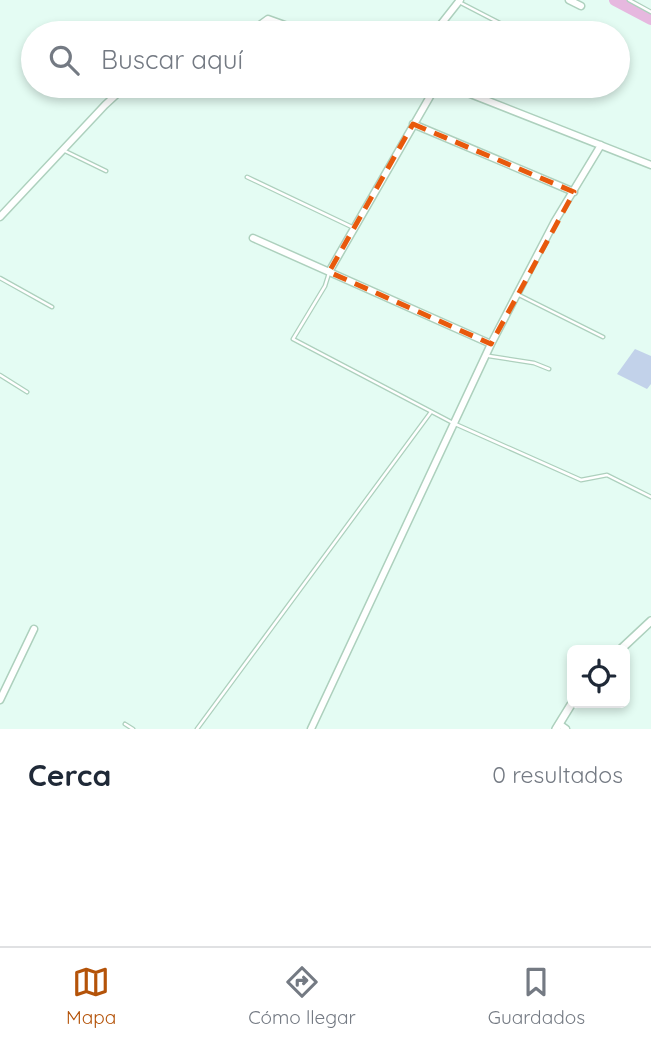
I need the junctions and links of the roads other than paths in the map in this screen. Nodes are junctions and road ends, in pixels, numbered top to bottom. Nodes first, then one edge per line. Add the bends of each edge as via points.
1 (569, 0) edge
2 (629, 0) edge
3 (459, 1) edge
4 (581, 6) dead end
5 (651, 12) edge
6 (443, 21) edge
7 (496, 21) edge
8 (113, 98) edge
9 (429, 98) edge
10 (481, 98) edge
11 (413, 124) junction
12 (601, 145) junction
13 (63, 150) junction
14 (651, 165) edge
15 (106, 170) dead end
16 (247, 177) dead end
17 (574, 192) junction
18 (0, 217) edge
19 (354, 228) junction
20 (253, 239) dead end
21 (329, 272) junction
22 (0, 278) edge
23 (517, 294) junction
24 (52, 307) dead end
25 (603, 337) dead end
26 (491, 344) junction
27 (485, 355) junction
28 (549, 369) dead end
29 (0, 375) edge
30 (27, 392) dead end
31 (431, 412) junction
32 (453, 423) junction
33 (651, 497) edge
34 (651, 621) edge
35 (34, 629) dead end
36 (625, 645) edge
37 (0, 700) edge
38 (570, 708) edge
39 (125, 723) dead end
40 (561, 727) edge
41 (133, 729) edge
42 (197, 729) edge
43 (311, 729) edge

1 - 4 street
2 - 5 lane
3 - 6 street
3 - 7 lane
8 - 13 street
9 - 11 street
10 - 12 street
11 - 17 street
11 - 19 street
12 - 14 street
12 - 17 street
13 - 15 lane
13 - 18 street
16 - 19 lane
17 - 23 street
19 - 21 street
20 - 21 street
21 - 26 street
21 - 31 lane via 293,339
22 - 24 lane
23 - 25 lane
23 - 26 street
26 - 27 street
27 - 28 lane
27 - 32 street
29 - 30 lane
31 - 32 lane
31 - 42 lane
32 - 33 lane via 581,480 607,474
32 - 43 street
34 - 36 street
35 - 37 street
38 - 40 street
39 - 41 lane

